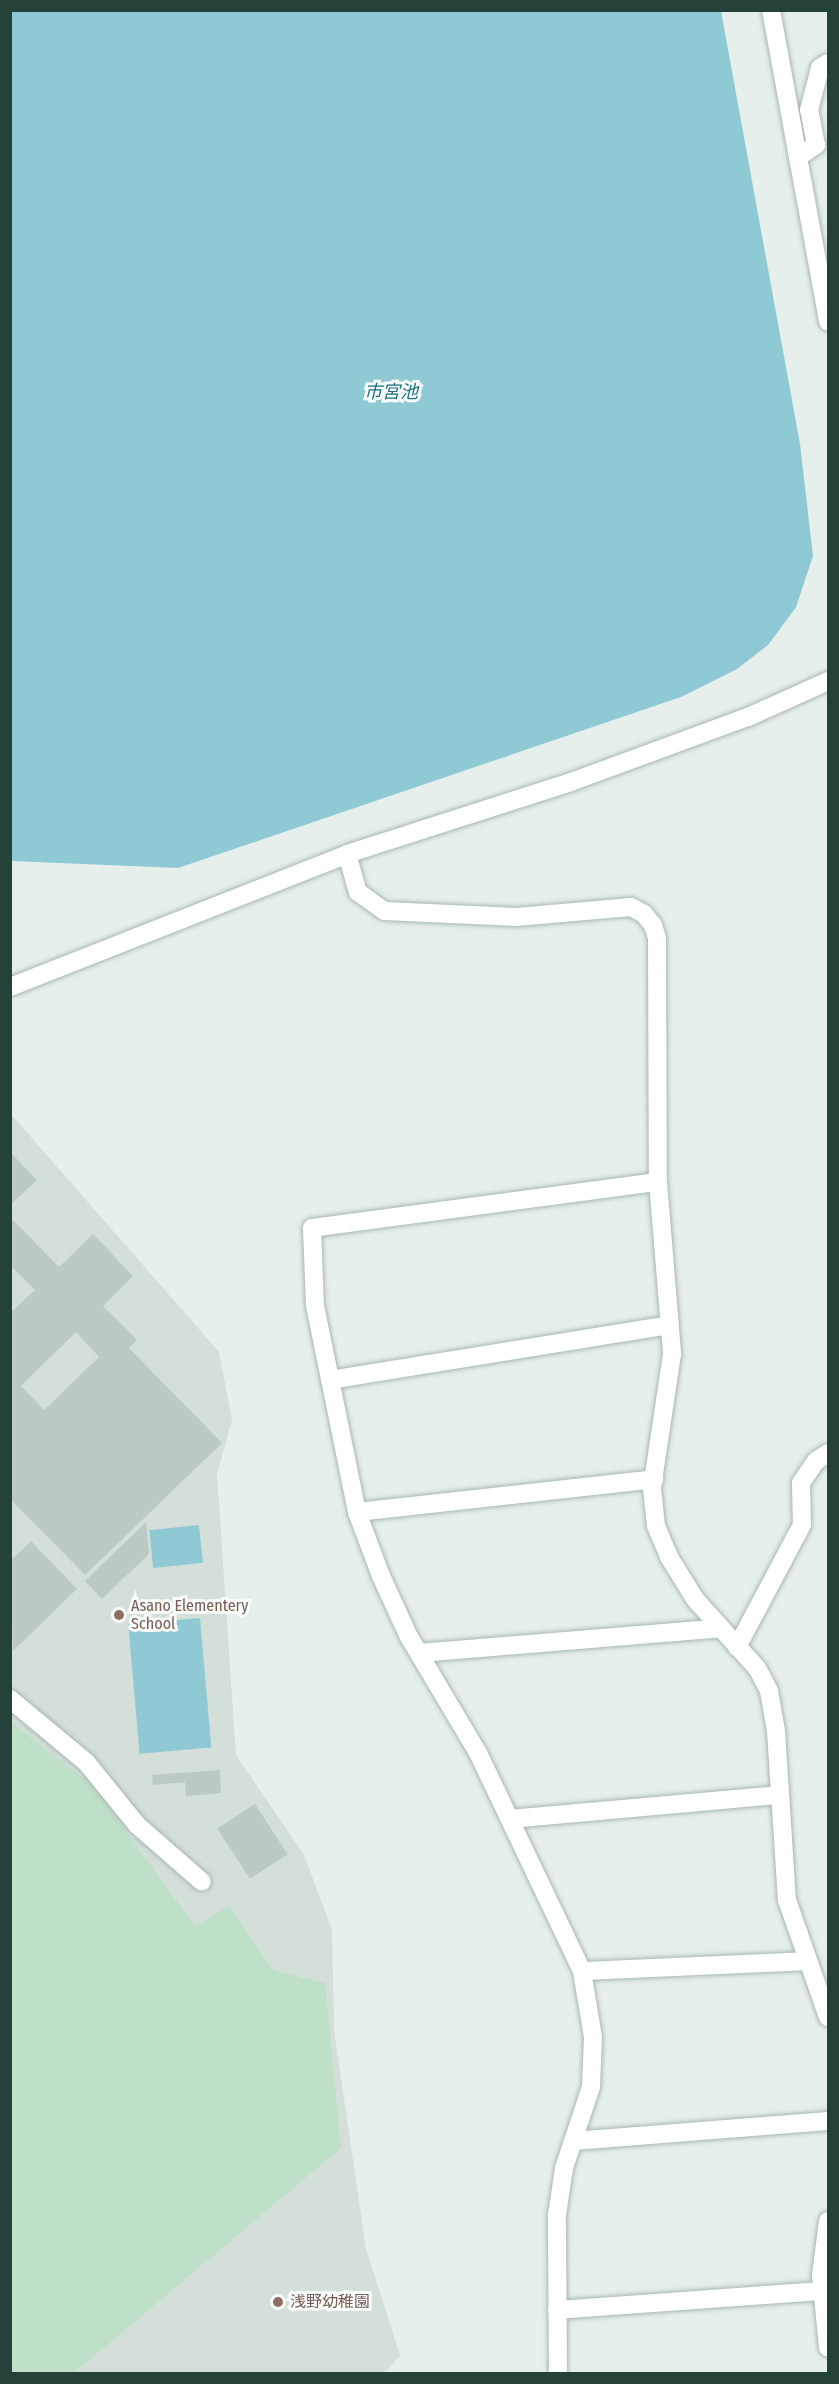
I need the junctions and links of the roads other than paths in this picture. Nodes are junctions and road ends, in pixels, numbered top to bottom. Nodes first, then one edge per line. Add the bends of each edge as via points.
1 (771, 10) edge
2 (828, 63) edge
3 (798, 158) junction
4 (826, 294) edge
5 (828, 322) edge
6 (828, 681) edge
7 (346, 854) junction
8 (10, 987) edge
9 (658, 1182) junction
10 (670, 1325) junction
11 (330, 1380) junction
12 (828, 1453) edge
13 (654, 1479) junction
14 (357, 1512) junction
15 (721, 1628) junction
16 (737, 1647) junction
17 (419, 1653) junction
18 (10, 1699) edge
19 (780, 1795) junction
20 (510, 1819) junction
21 (202, 1882) dead end
22 (807, 1961) junction
23 (582, 1971) junction
24 (828, 2017) edge
25 (828, 2121) edge
26 (573, 2141) junction
27 (828, 2221) edge
28 (822, 2291) junction
29 (557, 2310) junction
30 (828, 2348) edge
31 (558, 2373) edge

1 - 3 street
2 - 3 street via 820,68 809,110 816,145
3 - 4 street
4 - 5 street
6 - 7 street via 748,717 571,782
7 - 8 street
7 - 9 street via 358,892 384,911 517,917 631,907 644,914 657,938
9 - 10 street
9 - 11 street via 312,1228 315,1306
10 - 11 street
10 - 13 street via 672,1354
11 - 14 street
12 - 16 street via 816,1461 801,1483 802,1525
13 - 14 street
13 - 15 street via 656,1526 669,1557 695,1599
14 - 17 street via 381,1576
15 - 16 street
15 - 17 street
16 - 19 street via 756,1668 769,1691
17 - 20 street via 478,1753
18 - 21 street via 86,1762 136,1825
19 - 20 street
19 - 22 street via 787,1900
20 - 23 street
22 - 23 street
22 - 24 street
23 - 26 street via 593,2037 591,2087
25 - 26 street
26 - 29 street via 557,2215
27 - 28 street
28 - 29 street
28 - 30 street
29 - 31 street

